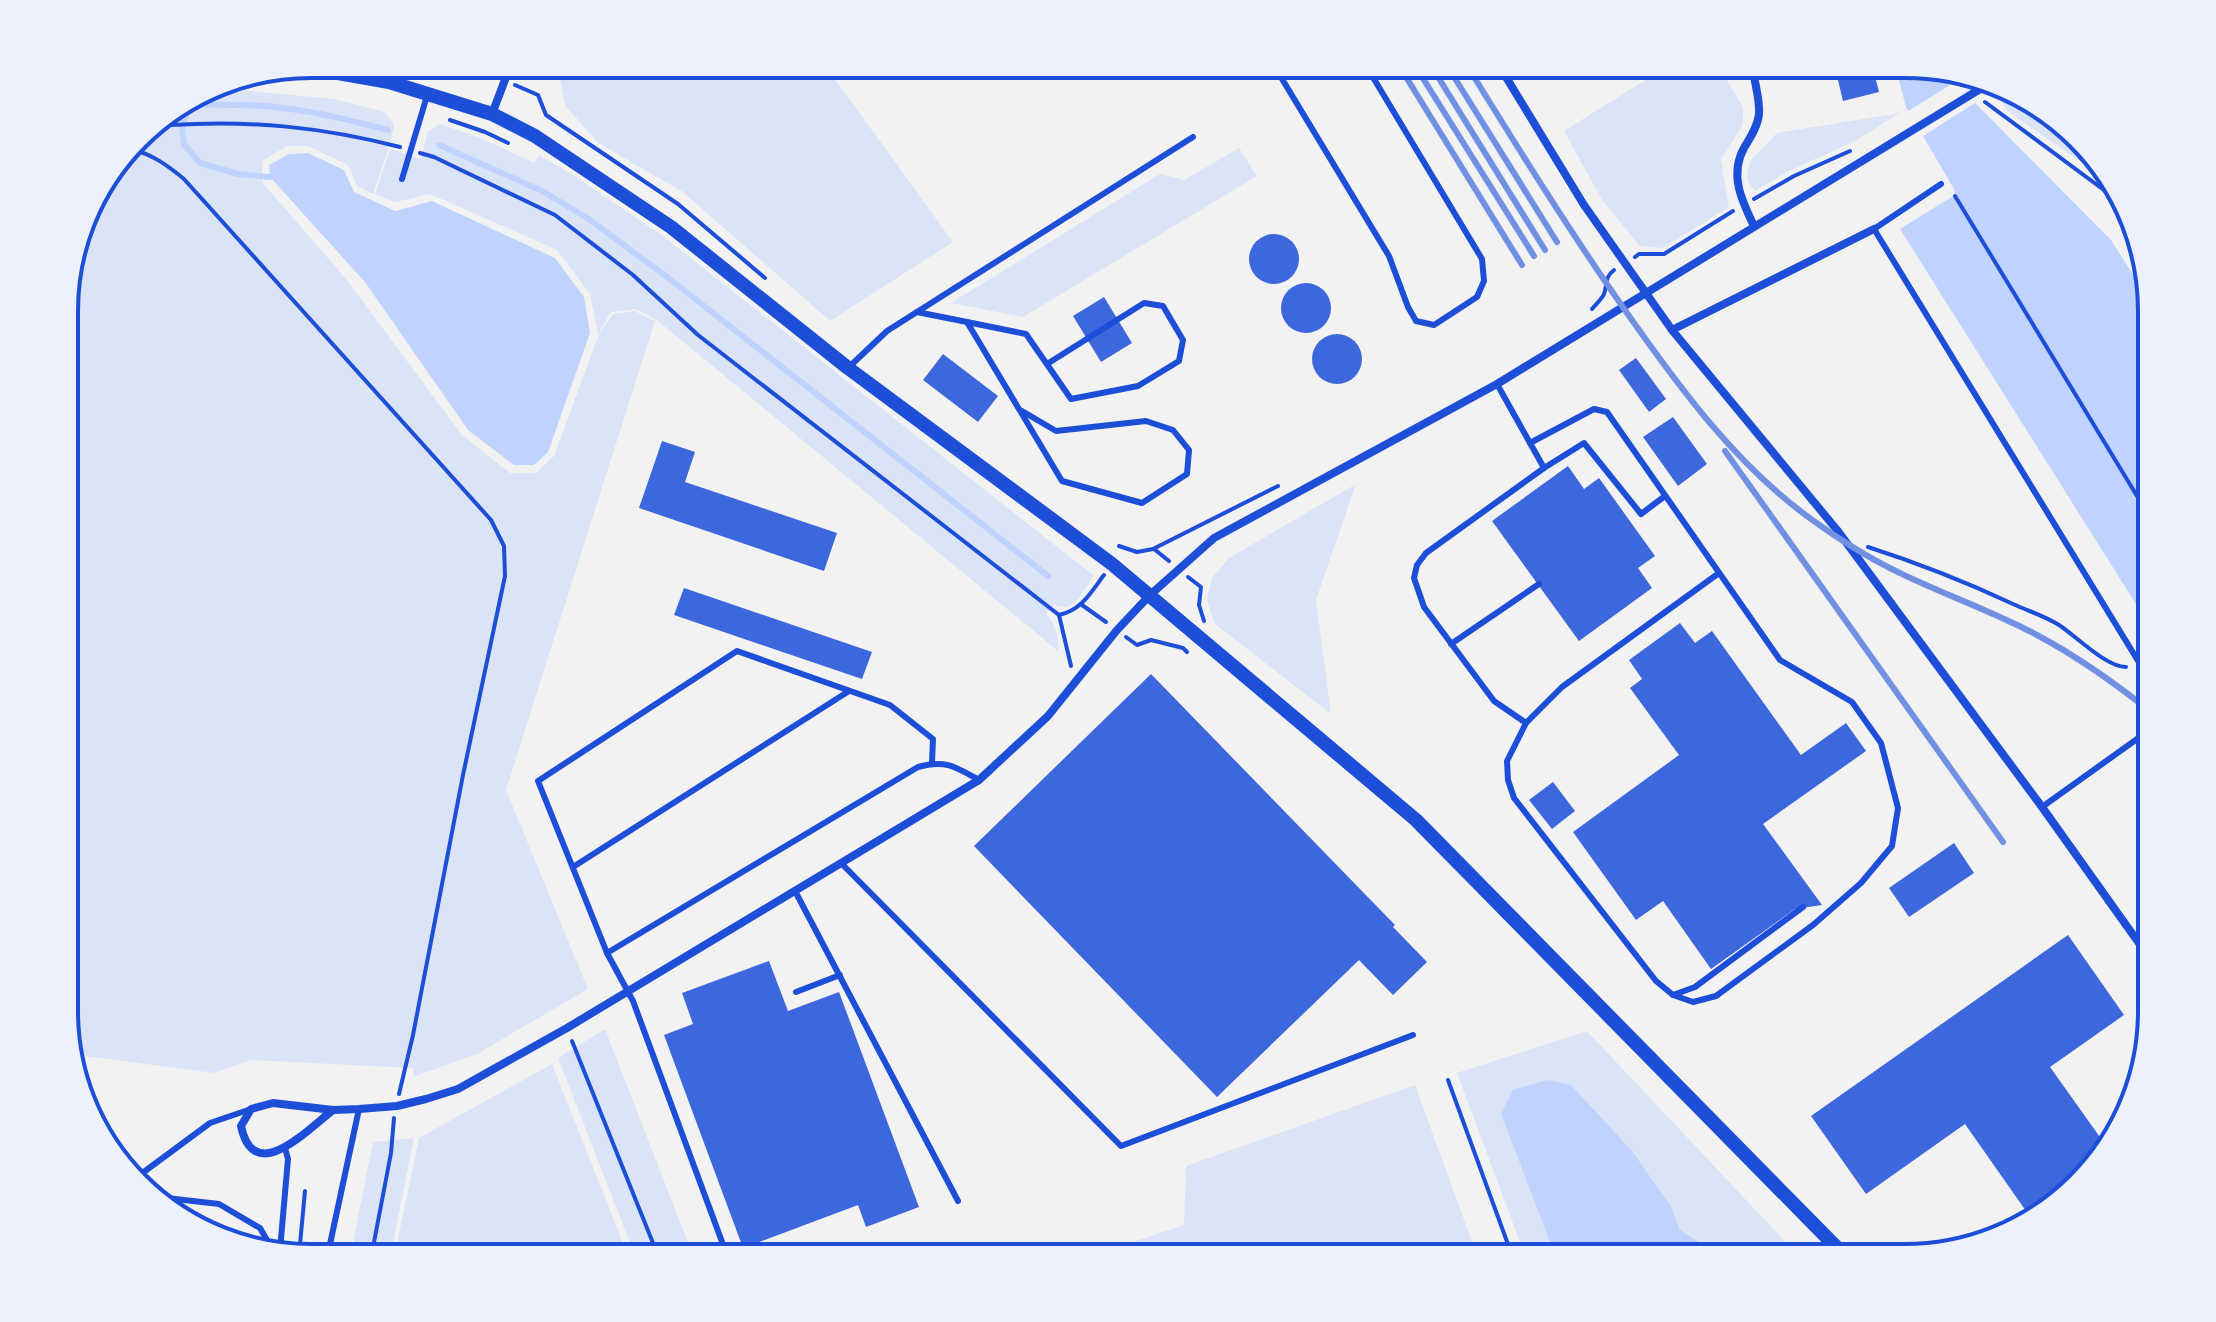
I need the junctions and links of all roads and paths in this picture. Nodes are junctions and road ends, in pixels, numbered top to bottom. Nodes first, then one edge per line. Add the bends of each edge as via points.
1 (366, 78) edge
2 (498, 78) edge
3 (507, 78) edge
4 (1281, 78) edge
5 (1373, 78) edge
6 (1507, 78) edge
7 (1754, 78) edge
8 (506, 81) junction
9 (1981, 91) edge
10 (1984, 92) edge
11 (428, 93) junction
12 (422, 111) junction
13 (492, 114) junction
14 (173, 124) edge
15 (1193, 137) dead end
16 (513, 145) dead end
17 (1854, 149) dead end
18 (411, 150) junction
19 (141, 151) edge
20 (402, 179) dead end
21 (1941, 184) dead end
22 (2104, 190) edge
23 (1955, 196) dead end
24 (1743, 205) junction
25 (1754, 226) junction
26 (1874, 229) junction
27 (1625, 263) junction
28 (774, 286) dead end
29 (1645, 293) junction
30 (917, 312) junction
31 (1580, 317) dead end
32 (967, 322) junction
33 (1672, 330) junction
34 (1047, 364) junction
35 (848, 368) junction
36 (1497, 384) junction
37 (1022, 411) junction
38 (1530, 443) junction
39 (1544, 468) junction
40 (1280, 485) dead end
41 (1665, 496) junction
42 (2138, 498) edge
43 (1114, 543) dead end
44 (1867, 547) dead end
45 (1719, 573) junction
46 (1539, 584) dead end
47 (1201, 587) dead end
48 (1150, 595) junction
49 (1082, 605) dead end
50 (1059, 615) junction
51 (1204, 620) dead end
52 (1451, 644) junction
53 (1137, 645) dead end
54 (1066, 646) dead end
55 (1195, 658) dead end
56 (2138, 661) edge
57 (2138, 666) edge
58 (849, 691) junction
59 (1526, 723) junction
60 (2138, 738) edge
61 (932, 762) junction
62 (979, 780) junction
63 (2042, 807) junction
64 (841, 863) junction
65 (573, 867) junction
66 (795, 891) junction
67 (1803, 907) dead end
68 (2138, 942) edge
69 (607, 953) junction
70 (840, 975) junction
71 (628, 991) junction
72 (796, 992) dead end
73 (1673, 995) junction
74 (567, 1028) junction
75 (1413, 1035) dead end
76 (1448, 1080) dead end
77 (397, 1106) junction
78 (251, 1109) junction
79 (359, 1109) junction
80 (333, 1110) junction
81 (285, 1148) junction
82 (143, 1173) edge
83 (305, 1191) dead end
84 (173, 1199) edge
85 (958, 1201) dead end
86 (266, 1239) edge
87 (281, 1242) edge
88 (300, 1243) edge
89 (330, 1244) edge
90 (374, 1244) edge
91 (653, 1244) edge
92 (723, 1244) edge
93 (1508, 1244) edge
94 (1833, 1244) edge

1 - 11 street
2 - 8 path
3 - 8 street
4 - 5 lane via 1389,256 1416,321 1434,325 1477,297 1484,281 1482,259
6 - 27 street
7 - 24 street via 1759,116 1736,170
8 - 13 street
8 - 28 path via 538,95 546,115 678,204
9 - 25 street
10 - 22 path via 1987,105
11 - 12 lane
11 - 13 street
12 - 16 path
12 - 18 lane
13 - 35 street via 535,136 671,227
14 - 18 path via 287,125
15 - 30 lane
17 - 24 path
18 - 20 lane
18 - 50 path via 555,215 633,275 698,335
19 - 77 path via 173,170 215,213 491,520 504,546 505,576
21 - 26 lane
23 - 42 path
24 - 25 street
24 - 27 path via 1664,254 1639,254
25 - 29 street
26 - 33 street
26 - 56 lane
27 - 29 street
27 - 31 path via 1609,273 1604,293
29 - 33 street
29 - 36 street
30 - 32 lane
30 - 35 lane via 887,331
32 - 34 lane via 1026,334
32 - 37 lane
33 - 63 street via 1837,530
34 - 34 lane via 1144,303 1163,306 1183,340 1179,361 1138,386 1071,399
35 - 48 street
36 - 38 lane
36 - 48 street via 1214,538
37 - 37 lane via 1062,481 1142,503 1187,474 1189,450 1173,430 1146,421 1056,431
38 - 39 lane
38 - 41 lane via 1594,409 1607,412
39 - 41 lane via 1584,443 1641,514
39 - 52 lane via 1426,553 1417,565 1414,578 1424,607
40 - 43 path via 1153,549 1137,552
41 - 45 lane
44 - 57 path via 2058,624 2121,667
45 - 59 lane via 1562,687
45 - 73 lane via 1780,660 1852,702 1881,743 1898,808 1892,846 1861,883 1813,925 1716,996 1693,1002
46 - 52 lane
47 - 51 path
48 - 62 street via 1048,716
48 - 94 street via 1416,820
49 - 50 path
50 - 54 path
52 - 59 lane via 1494,701
53 - 55 path via 1151,640 1183,648
58 - 61 lane via 890,705 933,739
58 - 65 lane
58 - 65 lane via 737,651 538,781
59 - 73 lane via 1507,761 1514,798 1656,981
60 - 63 lane
61 - 62 lane via 946,763
61 - 69 lane
62 - 64 street
63 - 68 street
64 - 66 street
64 - 75 lane via 1121,1146
65 - 69 lane
66 - 70 lane
66 - 71 street
67 - 73 lane via 1695,987
69 - 71 lane
70 - 72 lane
70 - 85 lane
71 - 74 street
71 - 92 lane
74 - 77 street via 458,1089
74 - 91 path
76 - 93 path
77 - 79 street
77 - 90 path
78 - 80 street via 273,1103
78 - 81 street via 241,1126 245,1143 256,1153
78 - 82 lane via 210,1123
79 - 80 street
79 - 89 lane
80 - 81 street
81 - 87 lane
83 - 88 path
84 - 86 lane via 219,1204 260,1228

